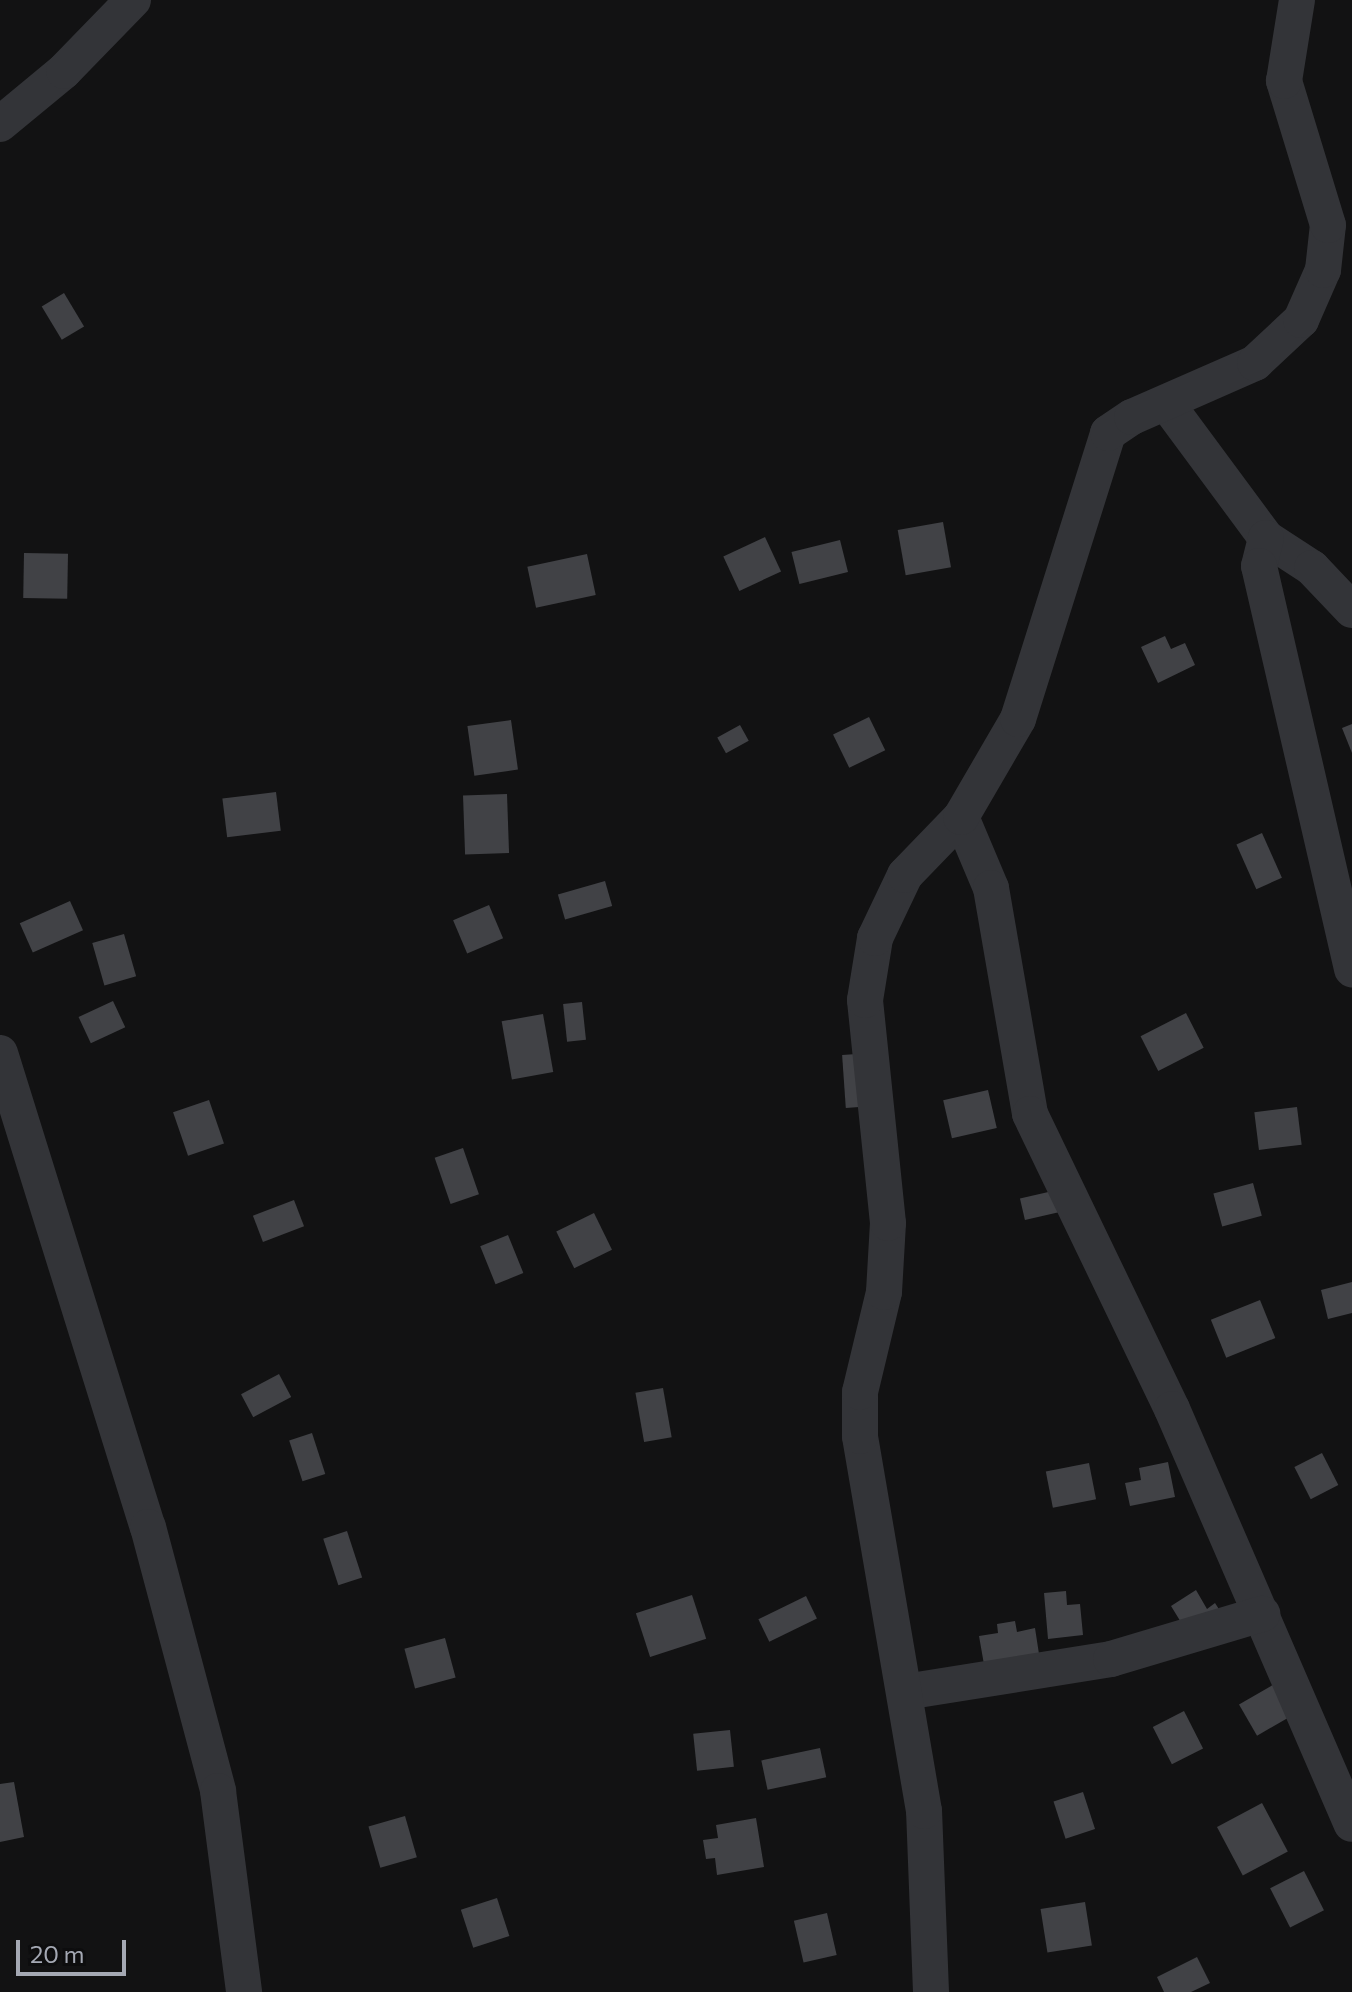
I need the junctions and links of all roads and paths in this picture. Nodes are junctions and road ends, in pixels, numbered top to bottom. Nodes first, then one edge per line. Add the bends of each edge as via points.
1 (133, 0) edge
2 (1297, 0) edge
3 (0, 124) edge
4 (1167, 404) junction
5 (1266, 538) junction
6 (1352, 610) edge
7 (961, 817) junction
8 (1352, 969) edge
9 (0, 1053) edge
10 (1262, 1614) junction
11 (905, 1692) junction
12 (1352, 1824) edge
13 (244, 1992) edge
14 (931, 1992) edge

1 - 3 street via 64,71
2 - 4 street via 1284,81 1328,225 1323,270 1301,320 1255,363
4 - 5 street
4 - 7 street via 1108,433 1018,719
5 - 6 street via 1312,568
5 - 8 street via 1259,566
7 - 10 street via 991,888 1030,1114 1172,1409
7 - 11 street via 905,875 875,938 865,1000 888,1223 884,1292 860,1392 860,1436
9 - 13 street via 148,1527 218,1791
10 - 11 street via 1111,1659
10 - 12 street
11 - 14 street via 924,1811

